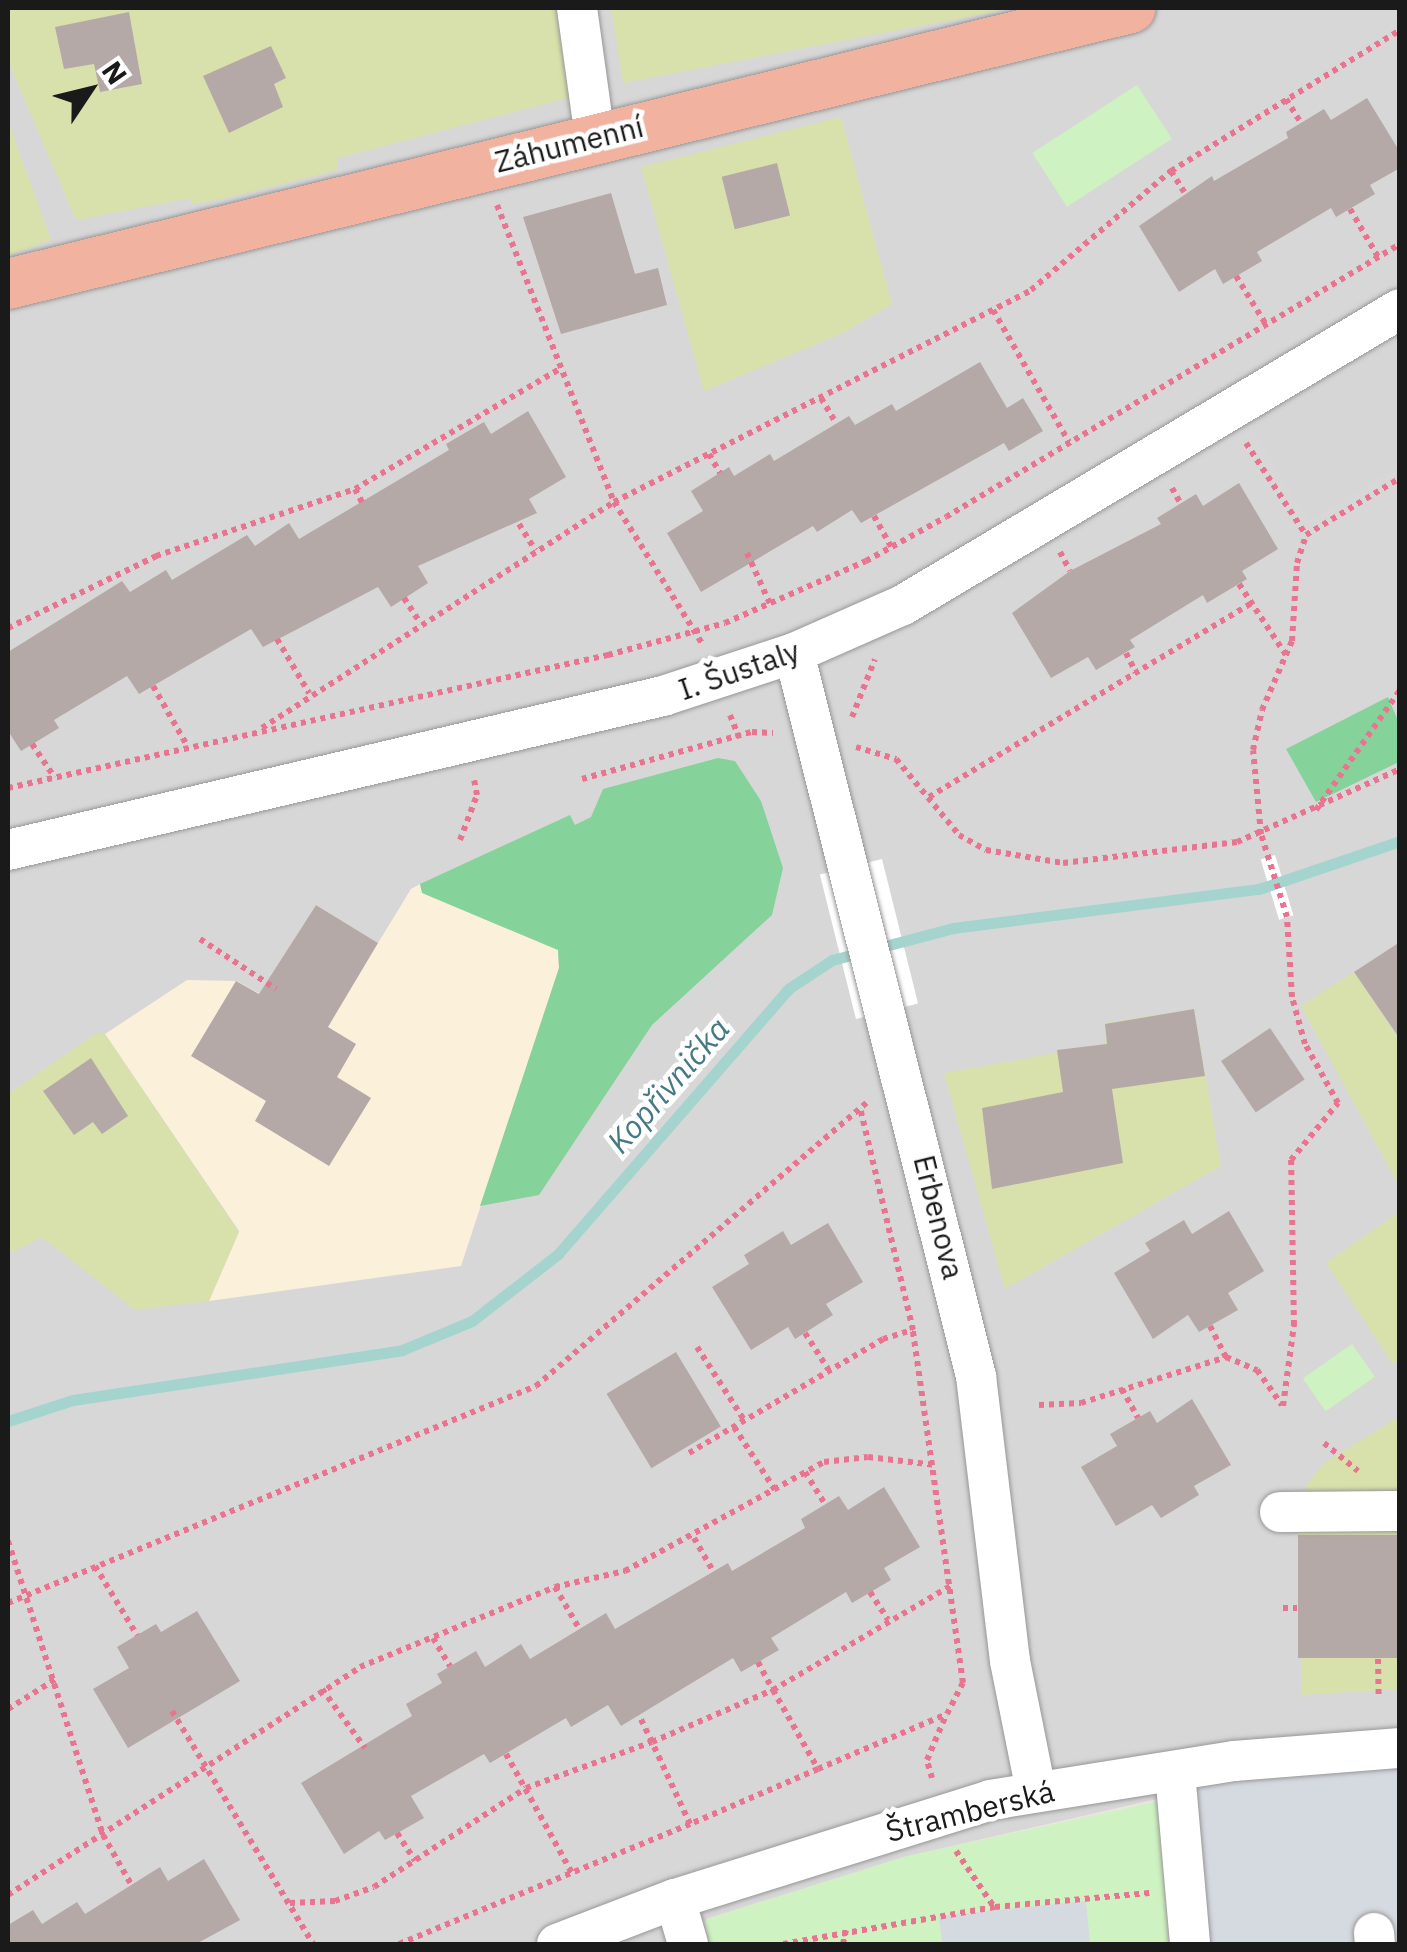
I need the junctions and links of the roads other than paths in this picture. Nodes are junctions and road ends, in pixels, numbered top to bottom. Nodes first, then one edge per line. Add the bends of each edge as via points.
1 (577, 8) edge
2 (1131, 8) edge
3 (595, 138) junction
4 (8, 284) edge
5 (1400, 309) edge
6 (794, 652) junction
7 (8, 850) edge
8 (1400, 1511) edge
9 (1280, 1512) dead end
10 (1400, 1748) edge
11 (1174, 1772) junction
12 (1036, 1792) junction
13 (675, 1899) junction
14 (557, 1944) edge
15 (688, 1944) edge
16 (1190, 1944) edge

1 - 3 street
2 - 3 main road, Záhumenní
3 - 4 main road, Záhumenní
5 - 6 street, I. Šustaly via 903,605
6 - 7 street, I. Šustaly via 663,696
6 - 12 street, Erbenova via 976,1376 1010,1660
8 - 9 street
10 - 11 street, Štramberská
11 - 12 street, Štramberská
11 - 16 street
12 - 13 street, Štramberská via 944,1812
13 - 14 street, Štramberská
13 - 15 street

